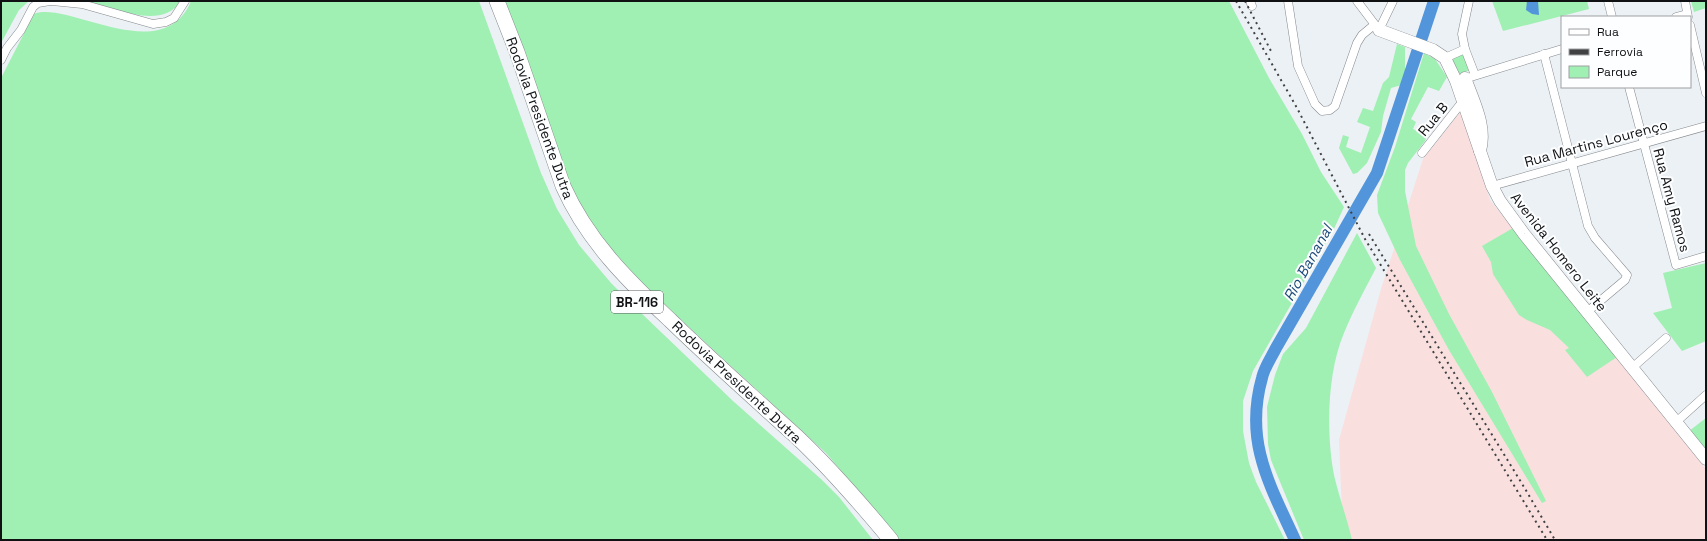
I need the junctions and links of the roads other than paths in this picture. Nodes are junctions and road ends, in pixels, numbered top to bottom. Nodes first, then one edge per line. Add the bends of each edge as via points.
1 (51, 1) edge
2 (185, 1) edge
3 (489, 1) edge
4 (497, 1) edge
5 (1288, 1) edge
6 (1357, 1) edge
7 (1393, 1) edge
8 (1469, 1) edge
9 (1608, 1) edge
10 (1684, 1) edge
11 (1688, 15) edge
12 (1612, 16) edge
13 (1377, 28) junction
14 (1691, 28) edge
15 (1465, 49) junction
16 (1561, 49) edge
17 (1544, 54) junction
18 (1445, 58) junction
19 (1, 60) edge
20 (1466, 78) junction
21 (1629, 88) edge
22 (1706, 93) edge
23 (1463, 101) junction
24 (1706, 126) edge
25 (1643, 144) junction
26 (1480, 152) junction
27 (1422, 153) dead end
28 (1573, 163) junction
29 (1492, 186) junction
30 (1706, 256) edge
31 (1587, 312) junction
32 (1666, 338) dead end
33 (1632, 368) junction
34 (1706, 395) edge
35 (1675, 423) junction
36 (1706, 459) edge
37 (881, 540) edge
38 (891, 540) edge

1 - 2 street via 82,4 153,24 174,18
1 - 19 street via 38,3 33,7
3 - 37 highway, Rodovia Presidente Dutra / BR-116 via 557,194 576,232 598,261 630,295 836,488
4 - 38 highway, Rodovia Presidente Dutra / BR-116 via 525,73 563,186 593,239 654,306 828,466
5 - 13 street via 1298,66 1316,104 1322,110 1330,110 1335,106 1357,43 1362,35
6 - 13 street
7 - 13 street
8 - 15 street via 1462,31
9 - 12 street
10 - 11 street
13 - 18 street via 1433,50
14 - 22 street
15 - 18 street
15 - 20 street
16 - 17 street
17 - 20 street
17 - 28 street
18 - 20 street, Avenida Homero Leite
20 - 23 street, Avenida Homero Leite
20 - 26 street via 1482,128 1483,141
21 - 25 street, Rua Amy Ramos
23 - 26 street, Avenida Homero Leite
23 - 27 street, Rua B
24 - 25 street, Rua Martins Lourenço
25 - 28 street, Rua Martins Lourenço
25 - 30 street, Rua Amy Ramos via 1676,265
26 - 29 street, Avenida Homero Leite
28 - 29 street, Rua Martins Lourenço
28 - 31 street via 1591,231 1626,273 1626,278 1621,284
29 - 31 street, Avenida Homero Leite via 1524,234
31 - 33 street, Avenida Homero Leite
32 - 33 street
33 - 35 street, Avenida Homero Leite
34 - 35 street
35 - 36 street, Avenida Homero Leite

